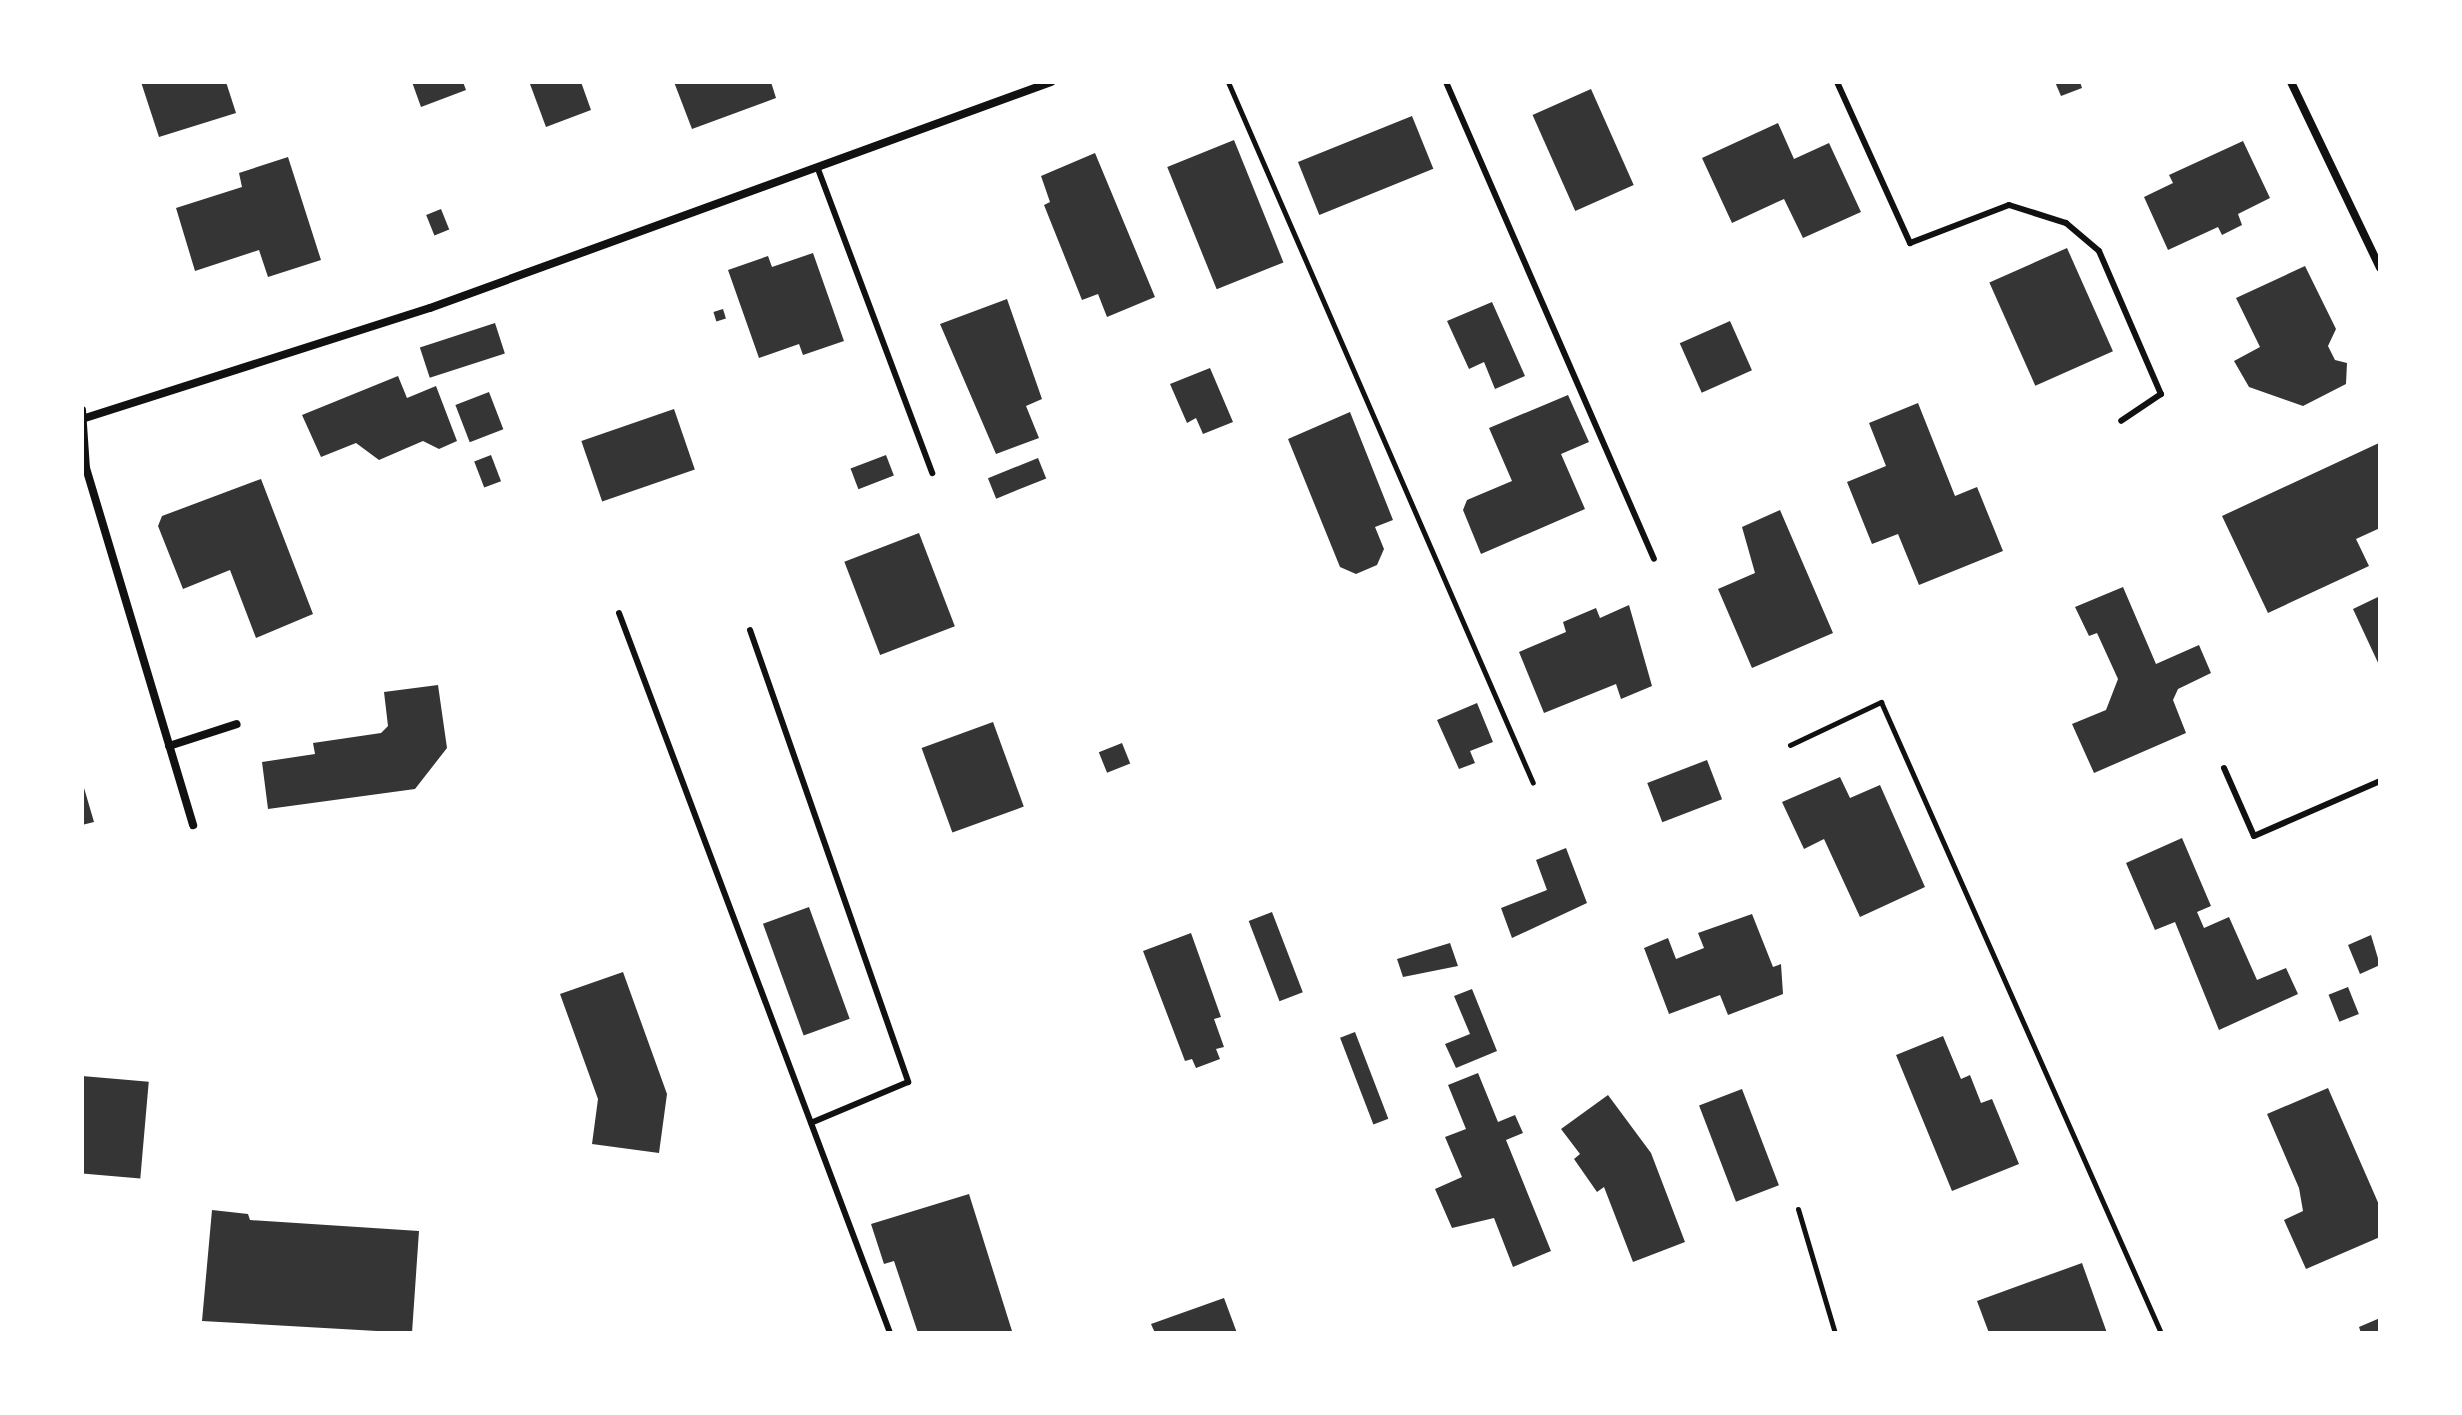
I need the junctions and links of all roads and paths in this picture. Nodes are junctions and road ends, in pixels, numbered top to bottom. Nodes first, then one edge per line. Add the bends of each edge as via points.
1 (1051, 82) edge
2 (1228, 82) edge
3 (1446, 82) edge
4 (1837, 82) edge
5 (2291, 82) edge
6 (818, 169) junction
7 (2380, 268) edge
8 (83, 416) edge
9 (2121, 421) dead end
10 (932, 473) dead end
11 (1654, 559) dead end
12 (619, 613) dead end
13 (750, 630) dead end
14 (237, 724) dead end
15 (1790, 745) dead end
16 (169, 746) junction
17 (2224, 768) dead end
18 (2380, 781) edge
19 (1533, 783) dead end
20 (193, 825) dead end
21 (811, 1123) junction
22 (1798, 1209) dead end
23 (890, 1333) edge
24 (1835, 1333) edge
25 (2161, 1333) edge

1 - 6 street
2 - 19 path
3 - 11 lane
4 - 9 lane via 1910,243 2009,205 2066,223 2099,251 2161,394
5 - 7 street
6 - 8 street via 430,308
6 - 10 lane
8 - 16 street via 86,468
12 - 21 lane
13 - 21 lane via 908,1082
14 - 16 street
15 - 25 path via 1881,702
16 - 20 street
17 - 18 lane via 2254,836
21 - 23 lane
22 - 24 path

